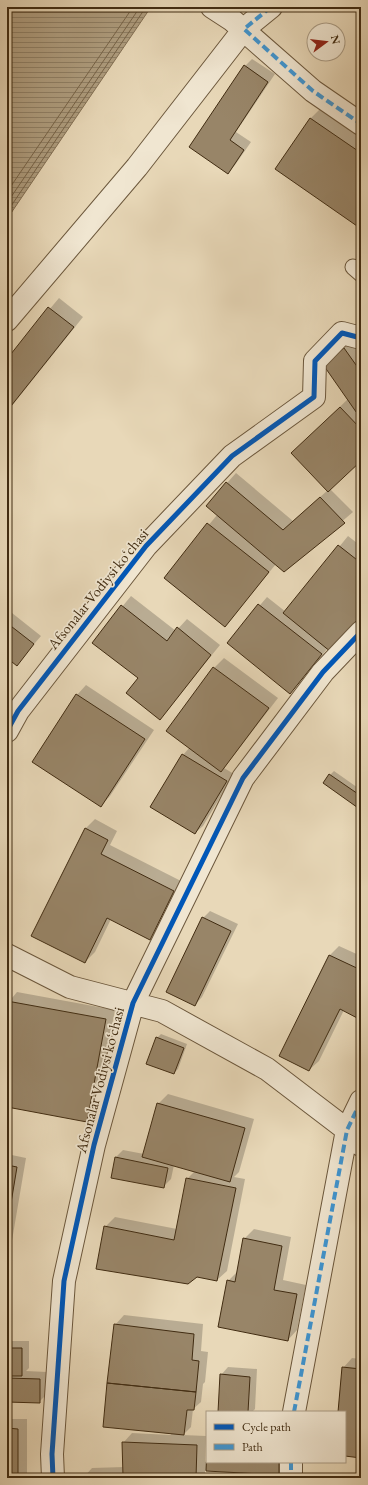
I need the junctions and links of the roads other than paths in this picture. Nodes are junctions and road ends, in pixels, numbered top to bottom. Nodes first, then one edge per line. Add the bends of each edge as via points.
1 (212, 7) edge
2 (270, 7) edge
3 (238, 25) junction
4 (361, 124) edge
5 (7, 320) edge
6 (361, 338) edge
7 (361, 632) edge
8 (7, 731) edge
9 (7, 954) edge
10 (133, 1004) junction
11 (361, 1102) edge
12 (354, 1137) edge
13 (294, 1411) edge
14 (291, 1463) edge
15 (53, 1478) edge
16 (291, 1478) edge

1 - 3 street
2 - 3 street
3 - 4 street via 313,91
3 - 5 street via 137,167
6 - 8 street, Afsonalar Vodiysi koʻchasi via 342,333 315,361 314,397 232,456 146,546 27,698
7 - 10 street, Afsonalar Vodiysi koʻchasi via 324,672 243,778
9 - 10 street, Afsonalar Vodiysi koʻchasi via 70,987
10 - 12 street, Afsonalar Vodiysi koʻchasi via 162,1011 268,1069
10 - 15 street, Afsonalar Vodiysi koʻchasi via 94,1145 64,1281 52,1454
11 - 12 street
12 - 13 street
14 - 16 street

